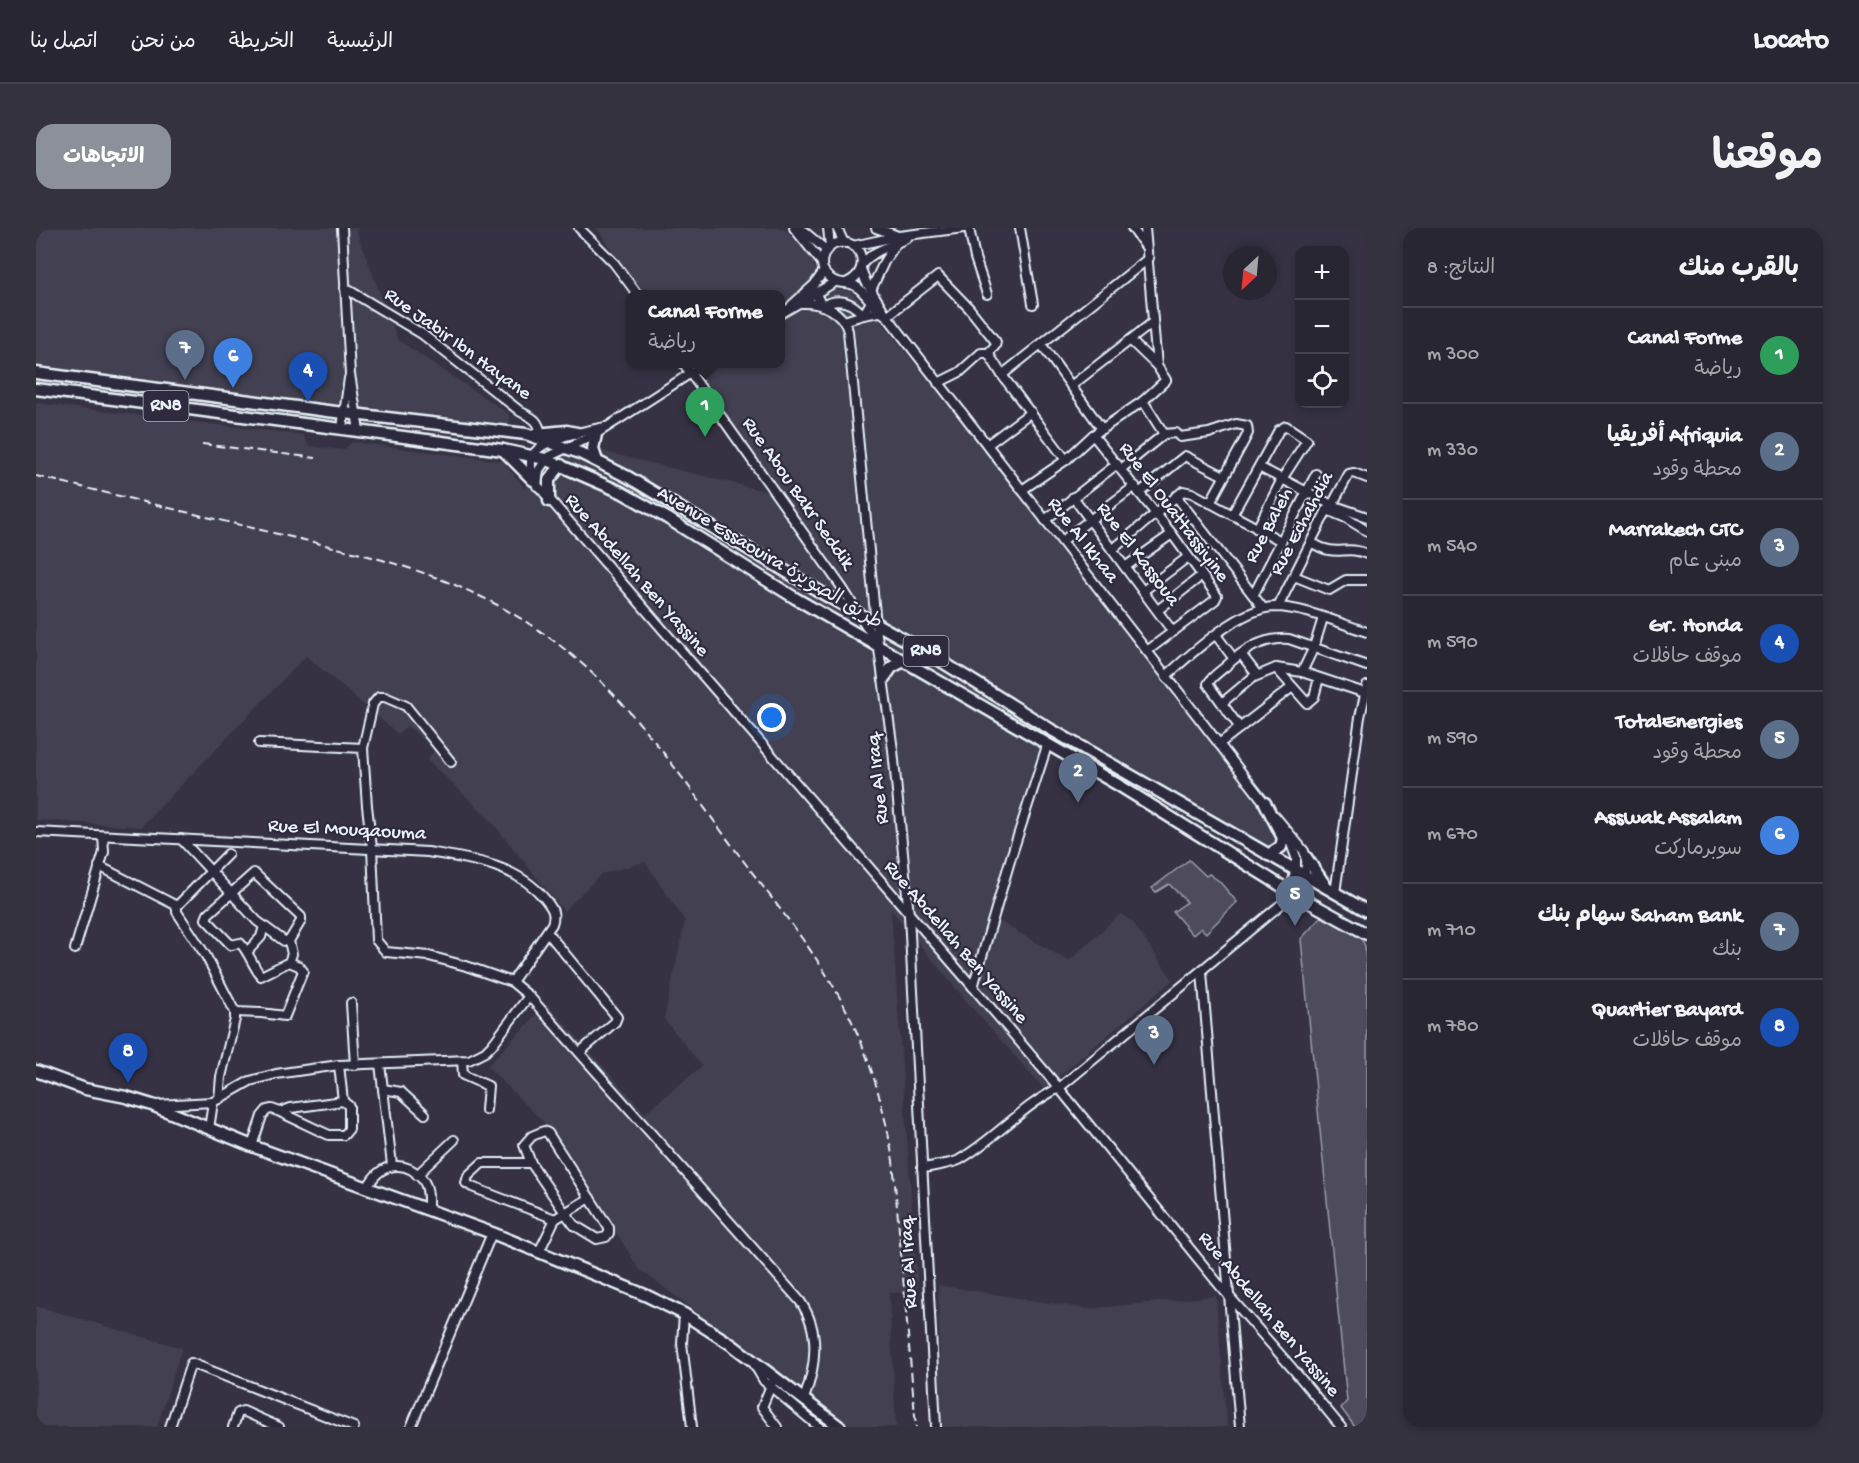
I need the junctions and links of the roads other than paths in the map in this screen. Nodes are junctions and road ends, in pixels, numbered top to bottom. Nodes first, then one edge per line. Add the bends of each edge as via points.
1 (342, 228) edge
2 (579, 228) edge
3 (794, 228) edge
4 (828, 228) edge
5 (837, 228) edge
6 (876, 228) edge
7 (966, 228) edge
8 (1020, 228) edge
9 (1132, 228) edge
10 (1145, 228) edge
11 (805, 229) edge
12 (941, 230) edge
13 (898, 240) junction
14 (844, 243) junction
15 (853, 246) junction
16 (828, 249) junction
17 (1147, 249) junction
18 (1149, 258) junction
19 (862, 266) junction
20 (823, 267) junction
21 (835, 282) junction
22 (848, 282) junction
23 (345, 288) junction
24 (635, 290) edge
25 (871, 290) junction
26 (816, 294) junction
27 (987, 294) dead end
28 (871, 302) junction
29 (801, 303) junction
30 (1033, 304) dead end
31 (822, 306) junction
32 (789, 308) junction
33 (785, 311) edge
34 (883, 314) junction
35 (863, 315) junction
36 (844, 321) junction
37 (1152, 323) junction
38 (1130, 340) junction
39 (1041, 344) junction
40 (988, 353) junction
41 (1157, 366) junction
42 (688, 368) edge
43 (698, 368) edge
44 (36, 373) edge
45 (691, 373) junction
46 (350, 374) junction
47 (1002, 375) junction
48 (938, 383) junction
49 (1071, 386) junction
50 (36, 389) edge
51 (1143, 401) junction
52 (1031, 412) junction
53 (344, 413) junction
54 (358, 415) junction
55 (605, 427) junction
56 (342, 428) junction
57 (1102, 429) junction
58 (359, 430) junction
59 (578, 433) joint
60 (596, 434) junction
61 (1164, 434) junction
62 (1093, 435) junction
63 (545, 438) junction
64 (987, 445) junction
65 (566, 448) junction
66 (503, 450) junction
67 (533, 456) junction
68 (545, 459) junction
69 (1066, 460) junction
70 (597, 461) junction
71 (561, 465) junction
72 (1119, 466) junction
73 (1259, 467) junction
74 (1316, 474) dead end
75 (1224, 476) junction
76 (1367, 478) edge
77 (1282, 479) junction
78 (535, 483) junction
79 (1022, 490) junction
80 (1137, 490) junction
81 (1307, 491) junction
82 (1176, 496) junction
83 (1073, 497) junction
84 (549, 501) junction
85 (1210, 503) junction
86 (1330, 508) junction
87 (1155, 514) junction
88 (1232, 515) junction
89 (1367, 518) edge
90 (1090, 519) junction
91 (1045, 520) junction
92 (1257, 529) junction
93 (1367, 531) edge
94 (1172, 534) junction
95 (1062, 541) junction
96 (1281, 541) junction
97 (1311, 542) junction
98 (1112, 550) junction
99 (1367, 554) edge
100 (1188, 557) junction
101 (1125, 567) junction
102 (1201, 576) junction
103 (1294, 576) junction
104 (1367, 580) edge
105 (1143, 591) junction
106 (1254, 594) junction
107 (1278, 607) junction
108 (1263, 608) junction
109 (1158, 610) junction
110 (860, 615) junction
111 (1323, 618) junction
112 (877, 624) junction
113 (1173, 632) junction
114 (1367, 632) edge
115 (1216, 635) junction
116 (879, 646) junction
117 (1314, 647) junction
118 (1147, 651) junction
119 (1237, 657) junction
120 (906, 660) junction
121 (1367, 666) edge
122 (1276, 668) junction
123 (1302, 672) junction
124 (1257, 675) junction
125 (1166, 676) junction
126 (884, 678) junction
127 (1319, 678) junction
128 (1291, 688) junction
129 (1366, 689) edge
130 (1222, 703) junction
131 (1240, 728) junction
132 (259, 743) dead end
133 (1219, 744) junction
134 (1047, 746) junction
135 (363, 748) junction
136 (451, 762) dead end
137 (1265, 803) junction
138 (1285, 829) junction
139 (36, 832) edge
140 (103, 836) junction
141 (181, 839) junction
142 (372, 848) junction
143 (228, 854) dead end
144 (1268, 855) junction
145 (1306, 857) junction
146 (99, 866) junction
147 (210, 871) junction
148 (1300, 873) junction
149 (1331, 890) junction
150 (231, 894) junction
151 (1292, 894) junction
152 (177, 906) junction
153 (1367, 911) edge
154 (909, 915) junction
155 (264, 926) junction
156 (547, 932) junction
157 (1366, 936) edge
158 (289, 941) junction
159 (75, 949) dead end
160 (247, 952) junction
161 (289, 962) junction
162 (1202, 972) junction
163 (512, 982) junction
164 (973, 987) junction
165 (529, 996) junction
166 (351, 1003) dead end
167 (235, 1012) junction
168 (580, 1052) junction
169 (462, 1061) junction
170 (380, 1064) junction
171 (339, 1065) junction
172 (355, 1065) junction
173 (36, 1071) edge
174 (383, 1089) junction
175 (1059, 1089) junction
176 (216, 1101) junction
177 (343, 1101) junction
178 (152, 1105) junction
179 (486, 1110) dead end
180 (280, 1112) junction
181 (425, 1114) dead end
182 (209, 1129) junction
183 (454, 1140) dead end
184 (252, 1146) junction
185 (531, 1162) junction
186 (392, 1166) junction
187 (922, 1168) junction
188 (417, 1175) junction
189 (368, 1186) junction
190 (590, 1198) junction
191 (428, 1208) junction
192 (565, 1213) junction
193 (555, 1219) junction
194 (492, 1233) junction
195 (539, 1252) junction
196 (1231, 1299) junction
197 (684, 1314) junction
198 (752, 1360) junction
199 (773, 1375) junction
200 (771, 1387) junction
201 (804, 1399) junction
202 (270, 1425) edge
203 (170, 1427) edge
204 (233, 1427) edge
205 (279, 1427) edge
206 (354, 1427) edge
207 (411, 1427) edge
208 (692, 1427) edge
209 (777, 1427) edge
210 (819, 1427) edge
211 (840, 1427) edge
212 (936, 1427) edge
213 (1240, 1427) edge
214 (1341, 1427) edge

1 - 23 street
2 - 24 street
3 - 20 street
4 - 16 street
5 - 14 street
6 - 13 street
7 - 12 street
7 - 27 street
8 - 30 street
9 - 17 street
10 - 17 street
11 - 16 street
12 - 13 street
13 - 15 street
13 - 19 street via 871,254
13 - 25 street
14 - 15 street
14 - 16 street
15 - 19 street via 860,253
16 - 20 street
17 - 18 street
18 - 37 street
18 - 39 street
19 - 22 street
19 - 25 street, Rue Al Ikhaa
20 - 21 street
20 - 32 street via 814,285
21 - 22 street
21 - 26 street
22 - 28 street
23 - 46 street
23 - 63 street, Rue Jabir Ibn Hayane via 422,334 521,412 535,418
25 - 34 street, Rue Al Ikhaa
26 - 29 street
26 - 31 street
28 - 34 street
28 - 35 street
29 - 31 street
29 - 32 street
31 - 35 street via 841,301 854,305
31 - 36 street
32 - 33 street
34 - 35 street
34 - 40 street via 938,276 995,340
34 - 48 street, Rue Al Ikhaa
35 - 36 street
36 - 112 street, Rue Al Iraq
37 - 38 street
37 - 41 street
38 - 41 street
38 - 49 street
39 - 47 street
39 - 49 street
40 - 47 street
40 - 48 street via 981,352 960,372
41 - 51 street via 1166,380
42 - 45 street, Rue Abou Bakr Seddik
43 - 45 street
44 - 53 main road, RN8
45 - 55 street
45 - 110 street, Rue Abou Bakr Seddik
46 - 53 street
46 - 54 street
47 - 52 street
48 - 64 street, Rue Al Ikhaa
49 - 57 street
50 - 56 main road, RN8
51 - 57 street
51 - 61 street
52 - 64 street
52 - 69 street
53 - 54 main road, RN8
53 - 56 street
54 - 58 street
54 - 63 main road, RN8
55 - 59 street
55 - 60 street
56 - 58 main road, RN8
57 - 62 street
58 - 66 main road, RN8
59 - 63 main road
60 - 65 street
60 - 70 main road via 593,445
61 - 72 street
61 - 75 street via 1176,433 1180,437 1236,424 1247,426 1246,437
62 - 69 street
62 - 72 street, Rue El Ouattassiyine
63 - 65 main road, Avenue Essaouira طريق الصويرة / RN8
63 - 67 street
64 - 79 street, Rue Al Ikhaa
65 - 68 street
65 - 70 main road, Avenue Essaouira طريق الصويرة / RN8
66 - 67 main road, RN8
66 - 78 main road
67 - 68 main road, Avenue Essaouira طريق الصويرة / RN8
67 - 78 street
68 - 71 main road, Avenue Essaouira طريق الصويرة / RN8
68 - 78 street, Rue Abdellah Ben Yassine
69 - 79 street
70 - 110 main road, Avenue Essaouira طريق الصويرة / RN8
71 - 84 main road via 549,480
71 - 116 main road, Avenue Essaouira طريق الصويرة / RN8 via 667,518
72 - 80 street, Rue El Ouattassiyine
72 - 83 street
73 - 77 street
73 - 77 street via 1283,426 1307,440
73 - 88 street
74 - 81 street, Rue Baleh
75 - 80 street via 1185,456
75 - 85 street
76 - 86 street, Rue Echahdia via 1354,472 1349,474
77 - 81 street
77 - 92 street
78 - 84 street, Rue Abdellah Ben Yassine
79 - 91 street, Rue Al Ikhaa
80 - 87 street, Rue El Ouattassiyine
80 - 90 street
81 - 86 street
81 - 96 street, Rue Baleh
82 - 85 street via 1186,491
82 - 87 street
82 - 106 street
83 - 90 street, Rue El Kassoua
83 - 91 street
84 - 154 street, Rue Abdellah Ben Yassine
85 - 88 street
86 - 89 street
86 - 93 street
86 - 97 street, Rue Echahdia
87 - 94 street, Rue El Ouattassiyine
87 - 98 street
88 - 92 street
90 - 95 street
90 - 98 street, Rue El Kassoua
91 - 95 street, Rue Al Ikhaa
92 - 96 street
94 - 100 street, Rue El Ouattassiyine
94 - 101 street
95 - 118 street, Rue Al Ikhaa
96 - 106 street, Rue Baleh
97 - 99 street via 1329,551
97 - 103 street, Rue Echahdia
98 - 101 street, Rue El Kassoua
100 - 102 street, Rue El Ouattassiyine
100 - 105 street
101 - 105 street, Rue El Kassoua
102 - 109 street
102 - 113 street, Rue El Ouattassiyine via 1217,598
103 - 104 street via 1329,590 1349,579
103 - 107 street, Rue Echahdia
105 - 109 street, Rue El Kassoua
106 - 108 street
107 - 108 street
107 - 111 street
108 - 115 street
109 - 113 street, Rue El Kassoua
110 - 112 main road, Avenue Essaouira طريق الصويرة / RN8
110 - 116 street, Rue Abou Bakr Seddik
111 - 114 street
111 - 117 street
112 - 116 street, Rue Al Iraq
112 - 144 main road, Avenue Essaouira طريق الصويرة / RN8
113 - 118 street, Rue El Ouattassiyine
115 - 119 street
115 - 125 street
116 - 120 main road, Avenue Essaouira طريق الصويرة / RN8
116 - 126 street, Rue Al Iraq
117 - 119 street via 1276,638
117 - 121 street
117 - 123 street
118 - 125 street, Rue Al Ikhaa
119 - 124 street
119 - 130 street via 1208,682
120 - 126 main road via 892,667
120 - 134 main road, Avenue Essaouira طريق الصويرة / RN8
122 - 123 street
122 - 124 street
122 - 128 street
123 - 127 street
124 - 130 street
125 - 133 street, Rue Al Ikhaa
126 - 154 street, Rue Al Iraq
127 - 128 street via 1314,697 1308,703
127 - 129 street
128 - 131 street
129 - 149 street
130 - 131 street
131 - 133 street
132 - 135 street
133 - 137 street, Rue Al Ikhaa
134 - 151 main road, Avenue Essaouira طريق الصويرة / RN8 via 1120,786
134 - 164 street
135 - 136 street via 373,704 385,697 406,706
135 - 142 street
137 - 138 street, Rue Al Ikhaa
137 - 144 main road via 1283,838 1281,847
138 - 145 street, Rue Al Ikhaa
138 - 148 street, Rue Al Ikhaa
139 - 140 street, Rue El Mouqaouma
140 - 141 street, Rue El Mouqaouma
140 - 146 street via 104,852
141 - 142 street, Rue El Mouqaouma
141 - 147 street
142 - 156 street, Rue El Mouqaouma via 428,852 500,867 534,887 552,908 555,917
142 - 163 street via 376,940 386,952 429,956
143 - 147 street
144 - 148 main road, Avenue Essaouira طريق الصويرة / RN8
145 - 148 street
145 - 149 main road
146 - 152 street
146 - 159 street
147 - 150 street
147 - 152 street
148 - 149 main road, Avenue Essaouira طريق الصويرة / RN8
148 - 151 street, Rue Al Ikhaa
149 - 153 main road, Avenue Essaouira طريق الصويرة / RN8
150 - 155 street
150 - 158 street via 252,874 257,874 301,917
150 - 160 street via 206,919 231,945 239,942
151 - 157 main road, Avenue Essaouira طريق الصويرة / RN8
151 - 162 street
152 - 167 street
154 - 164 street, Rue Abdellah Ben Yassine
154 - 187 street, Rue Al Iraq
155 - 158 street
155 - 160 street via 261,937
156 - 163 street, Rue El Mouqaouma
156 - 168 street via 617,1017
158 - 161 street
160 - 161 street via 261,976
161 - 167 street via 303,971 285,1016
162 - 175 street
162 - 196 street
163 - 165 street
164 - 175 street, Rue Abdellah Ben Yassine
165 - 168 street
165 - 169 street via 485,1052
166 - 172 street
167 - 176 street
168 - 201 street via 800,1300 813,1334 814,1367
169 - 170 street
169 - 179 street via 463,1075 488,1086
170 - 172 street
170 - 174 street
171 - 172 street
171 - 176 street via 263,1077
171 - 177 street
173 - 178 main road via 85,1089
174 - 181 street via 401,1092
174 - 186 street
175 - 187 street via 1035,1101 957,1162
175 - 196 street, Rue Abdellah Ben Yassine
176 - 178 street
176 - 182 street
177 - 180 street
177 - 180 street via 350,1118 344,1135 329,1135
178 - 182 main road
180 - 184 street via 272,1109 264,1113
182 - 184 main road
183 - 188 street
184 - 189 main road
185 - 190 street via 524,1144 544,1131
185 - 192 street
185 - 193 street via 482,1163 466,1183
186 - 188 street
186 - 189 street via 382,1169
187 - 212 street, Rue Al Iraq
188 - 191 street via 427,1189
189 - 191 main road
190 - 192 street
190 - 192 street via 609,1228 606,1237 597,1239 586,1233
191 - 194 main road
192 - 193 street
193 - 195 street
194 - 195 main road
194 - 207 street
195 - 197 main road
196 - 213 street
196 - 214 street, Rue Abdellah Ben Yassine
197 - 198 main road
197 - 208 street via 682,1352
198 - 199 main road
198 - 200 street
199 - 200 street
199 - 201 main road
200 - 209 street via 762,1407
200 - 210 street
201 - 211 main road
202 - 204 street via 240,1411
202 - 205 street
203 - 206 street via 191,1363

